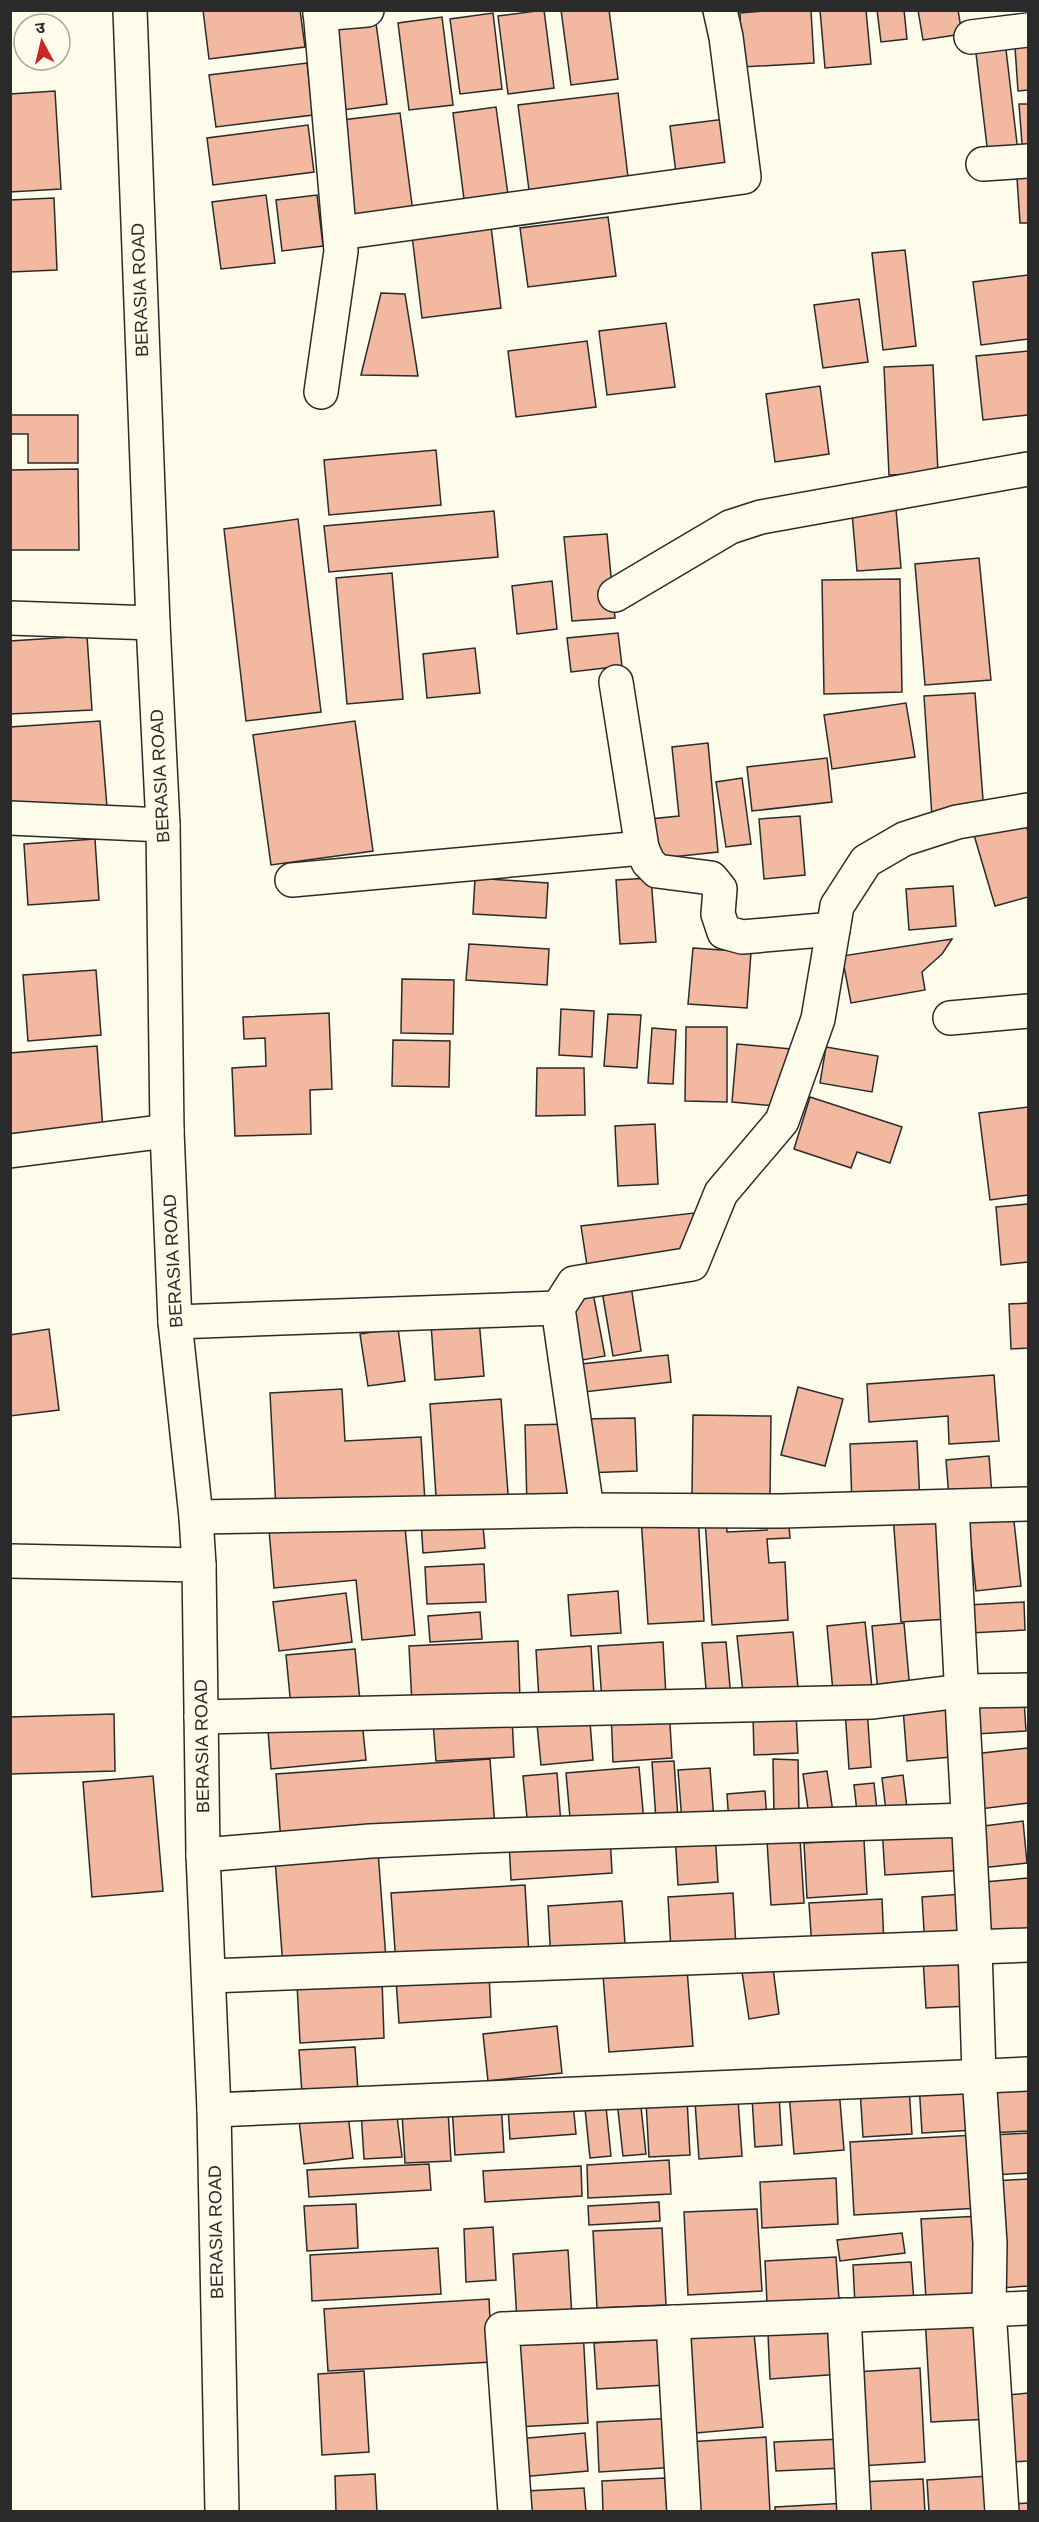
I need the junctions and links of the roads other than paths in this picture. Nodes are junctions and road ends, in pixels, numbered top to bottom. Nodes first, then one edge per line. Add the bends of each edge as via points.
1 (130, 10) edge
2 (367, 10) edge
3 (720, 10) edge
4 (320, 12) edge
5 (1029, 30) edge
6 (971, 37) dead end
7 (1029, 161) edge
8 (983, 164) dead end
9 (340, 233) junction
10 (321, 392) dead end
11 (1029, 470) edge
12 (615, 595) dead end
13 (10, 618) edge
14 (153, 623) junction
15 (616, 682) dead end
16 (1029, 810) edge
17 (10, 818) edge
18 (163, 825) junction
19 (642, 848) junction
20 (292, 880) dead end
21 (833, 929) junction
22 (1029, 1011) edge
23 (950, 1018) dead end
24 (167, 1131) junction
25 (10, 1150) edge
26 (558, 1308) junction
27 (175, 1322) junction
28 (1029, 1504) edge
29 (952, 1507) junction
30 (587, 1510) junction
31 (196, 1517) junction
32 (10, 1561) edge
33 (199, 1565) junction
34 (1029, 1690) edge
35 (961, 1691) junction
36 (201, 1717) junction
37 (967, 1820) junction
38 (204, 1855) junction
39 (1029, 1945) edge
40 (975, 1947) junction
41 (209, 1976) junction
42 (1029, 2074) edge
43 (978, 2075) junction
44 (214, 2110) junction
45 (1029, 2308) edge
46 (990, 2309) junction
47 (844, 2315) junction
48 (673, 2322) junction
49 (222, 2511) edge
50 (515, 2511) edge
51 (684, 2511) edge
52 (854, 2511) edge
53 (1002, 2511) edge

1 - 14 street, BERASIA ROAD
2 - 4 street
3 - 9 street via 744,177
4 - 9 street
5 - 6 street
7 - 8 street
9 - 10 street via 341,251
11 - 12 street via 761,517 730,527
13 - 14 street
14 - 18 street, BERASIA ROAD
15 - 19 street
16 - 21 street via 957,822 904,839 866,861 837,906
17 - 18 street
18 - 24 street, BERASIA ROAD
19 - 20 street
19 - 21 street via 657,871 711,878 720,888 718,915 724,932 742,938
21 - 26 street via 818,1019 782,1121 721,1192 692,1264 574,1283
22 - 23 street
24 - 25 street
24 - 27 street, BERASIA ROAD
26 - 27 street
26 - 30 street
27 - 31 street, BERASIA ROAD
28 - 29 street
29 - 30 street
29 - 35 street
30 - 31 street
31 - 33 street, BERASIA ROAD
32 - 33 street
33 - 36 street, BERASIA ROAD
34 - 35 street
35 - 36 street via 873,1702
35 - 37 street
36 - 38 street, BERASIA ROAD
37 - 38 street via 369,1841
37 - 40 street
38 - 41 street, BERASIA ROAD
39 - 40 street
40 - 41 street
40 - 43 street
41 - 44 street, BERASIA ROAD
42 - 43 street
43 - 44 street
43 - 46 street via 990,2243
44 - 49 street, BERASIA ROAD
45 - 46 street
46 - 47 street
46 - 53 street
47 - 48 street
47 - 52 street
48 - 50 street via 502,2329
48 - 51 street

